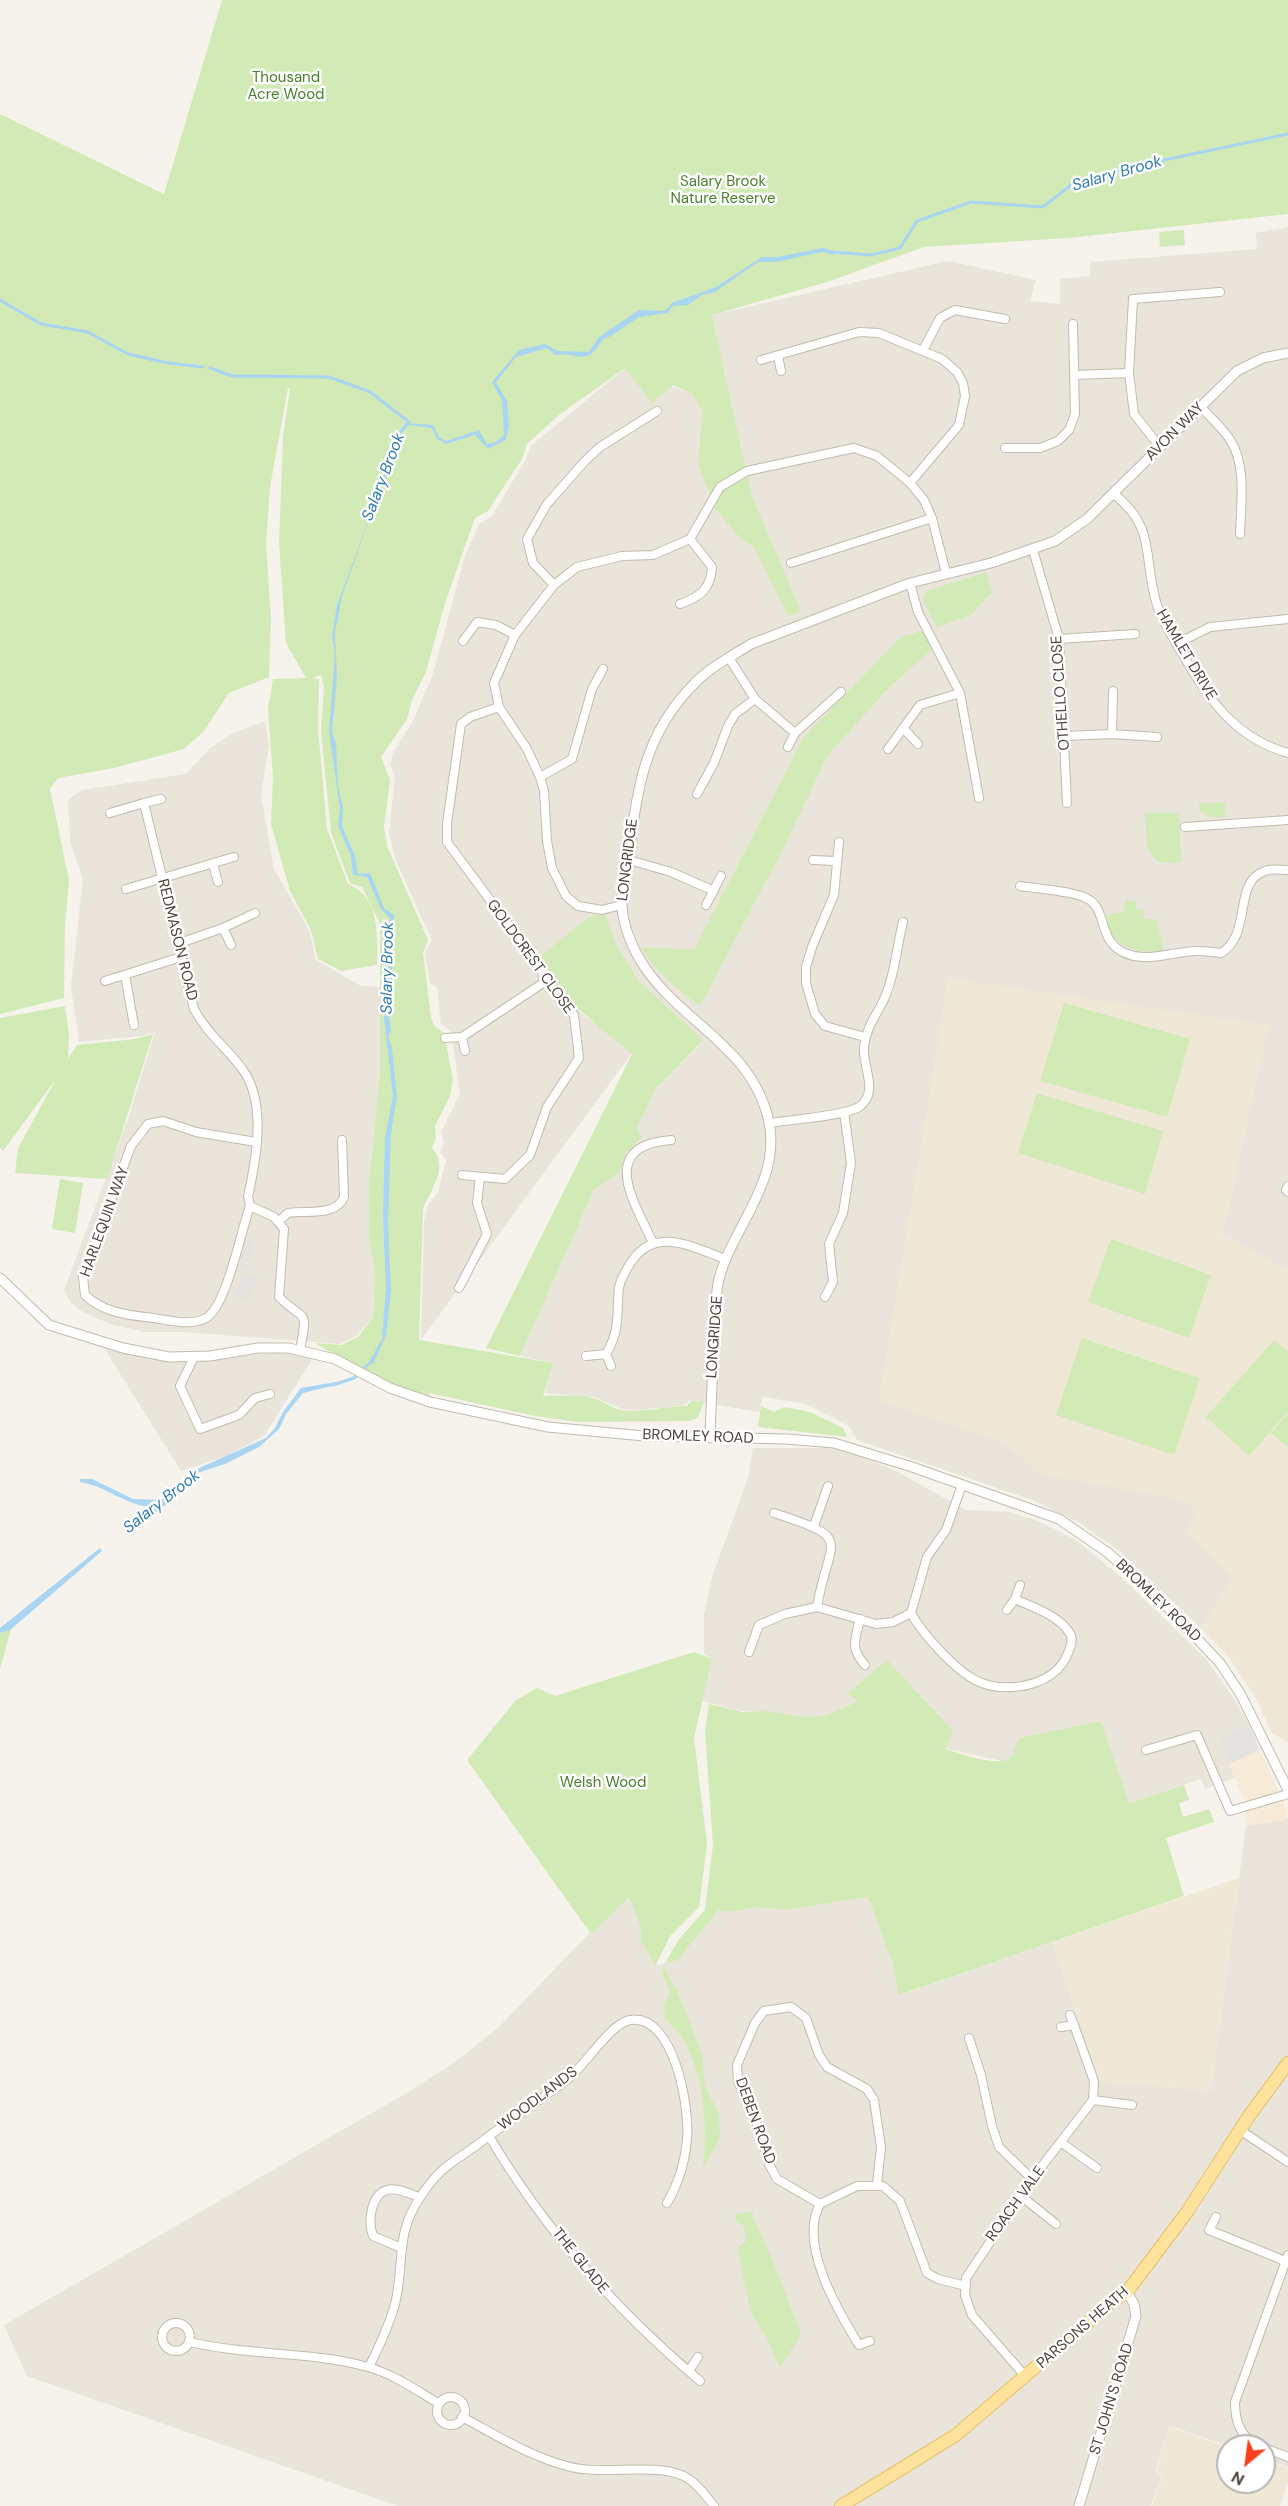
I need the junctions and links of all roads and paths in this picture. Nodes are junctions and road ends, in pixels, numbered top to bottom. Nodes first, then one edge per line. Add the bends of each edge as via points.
1 (1220, 292) dead end
2 (1005, 319) dead end
3 (1073, 324) dead end
4 (923, 350) junction
5 (1288, 353) edge
6 (778, 356) junction
7 (761, 360) dead end
8 (781, 371) dead end
9 (1129, 373) junction
10 (1075, 375) junction
11 (1201, 407) junction
12 (657, 411) dead end
13 (1160, 447) junction
14 (1005, 448) dead end
15 (910, 483) junction
16 (1114, 494) junction
17 (932, 518) junction
18 (1073, 529) joint
19 (1240, 534) dead end
20 (690, 539) junction
21 (1033, 550) junction
22 (791, 563) dead end
23 (946, 573) junction
24 (910, 583) junction
25 (554, 585) junction
26 (680, 604) dead end
27 (1288, 620) edge
28 (1135, 634) dead end
29 (515, 635) junction
30 (1059, 639) junction
31 (463, 641) dead end
32 (1176, 644) junction
33 (729, 658) junction
34 (603, 669) dead end
35 (1113, 691) dead end
36 (840, 692) dead end
37 (960, 693) junction
38 (754, 699) junction
39 (499, 707) junction
40 (903, 728) junction
41 (795, 733) junction
42 (1112, 734) junction
43 (1065, 736) junction
44 (1157, 736) dead end
45 (918, 744) dead end
46 (788, 747) dead end
47 (888, 749) dead end
48 (1288, 753) edge
49 (540, 777) junction
50 (697, 794) dead end
51 (979, 798) dead end
52 (160, 799) dead end
53 (144, 803) junction
54 (1067, 803) dead end
55 (110, 813) dead end
56 (1288, 820) edge
57 (1185, 827) dead end
58 (839, 842) dead end
59 (234, 857) dead end
60 (629, 860) junction
61 (813, 860) dead end
62 (836, 861) junction
63 (213, 864) junction
64 (1288, 870) edge
65 (722, 876) dead end
66 (162, 879) junction
67 (218, 882) dead end
68 (1020, 886) dead end
69 (126, 889) dead end
70 (714, 891) junction
71 (621, 905) junction
72 (706, 905) dead end
73 (255, 914) dead end
74 (903, 922) dead end
75 (223, 928) junction
76 (177, 944) junction
77 (231, 945) dead end
78 (181, 957) junction
79 (125, 975) junction
80 (105, 981) dead end
81 (546, 981) junction
82 (134, 1025) dead end
83 (462, 1036) junction
84 (865, 1037) junction
85 (445, 1038) dead end
86 (465, 1051) dead end
87 (844, 1112) junction
88 (769, 1123) junction
89 (342, 1140) dead end
90 (671, 1140) dead end
91 (256, 1142) junction
92 (462, 1175) dead end
93 (480, 1177) junction
94 (250, 1206) junction
95 (279, 1221) junction
96 (653, 1243) junction
97 (725, 1259) junction
98 (0, 1278) edge
99 (459, 1288) dead end
100 (825, 1297) dead end
101 (300, 1350) junction
102 (606, 1354) junction
103 (194, 1356) junction
104 (585, 1356) dead end
105 (611, 1366) dead end
106 (270, 1394) dead end
107 (710, 1438) junction
108 (962, 1485) junction
109 (828, 1486) dead end
110 (774, 1513) dead end
111 (814, 1526) junction
112 (1020, 1586) dead end
113 (1015, 1599) junction
114 (817, 1607) junction
115 (1007, 1610) dead end
116 (911, 1613) junction
117 (860, 1619) junction
118 (749, 1652) dead end
119 (865, 1665) dead end
120 (1146, 1750) dead end
121 (1284, 1770) edge
122 (1288, 1792) edge
123 (1070, 2015) dead end
124 (1074, 2025) junction
125 (1061, 2027) dead end
126 (969, 2038) dead end
127 (1288, 2063) edge
128 (1093, 2100) junction
129 (1132, 2105) dead end
130 (1240, 2130) junction
131 (489, 2136) junction
132 (1062, 2143) junction
133 (1288, 2162) edge
134 (1098, 2168) dead end
135 (1032, 2179) junction
136 (877, 2185) junction
137 (1021, 2196) junction
138 (419, 2197) junction
139 (667, 2203) dead end
140 (820, 2204) junction
141 (1216, 2217) dead end
142 (1056, 2224) dead end
143 (399, 2247) junction
144 (1287, 2258) edge
145 (966, 2286) junction
146 (1126, 2292) junction
147 (870, 2341) dead end
148 (190, 2342) dead end
149 (698, 2357) dead end
150 (369, 2367) junction
151 (689, 2371) junction
152 (1025, 2376) junction
153 (700, 2381) dead end
154 (438, 2403) junction
155 (462, 2417) junction
156 (1242, 2434) edge
157 (714, 2506) edge
158 (842, 2506) edge
159 (1079, 2506) edge

1 - 9 street via 1133,299
2 - 4 street via 955,309 940,318
3 - 10 street
4 - 6 street via 879,333 859,332
4 - 15 street via 942,358 957,372 965,396 959,425
5 - 11 street, AVON WAY via 1263,358 1237,371
6 - 7 street
6 - 8 street
9 - 10 street
9 - 13 street via 1134,414
10 - 14 street via 1075,414 1069,430 1058,441 1040,448
11 - 13 street, AVON WAY
11 - 19 street via 1229,438 1236,452 1240,471
12 - 25 street via 600,447 547,504 527,539 533,563
13 - 16 street, AVON WAY
15 - 17 street
15 - 20 street via 877,456 854,448 747,471 720,487
16 - 18 street, AVON WAY
16 - 32 street, HAMLET DRIVE via 1141,523 1157,607
17 - 22 street
17 - 23 street
18 - 21 street, LONGRIDGE
20 - 25 street via 653,555 622,556 577,567
20 - 26 street via 712,567 712,578 705,592
21 - 23 street, LONGRIDGE
21 - 30 street, OTHELLO CLOSE
23 - 24 street, LONGRIDGE
24 - 33 street, LONGRIDGE via 751,644
24 - 37 street via 918,612
25 - 29 street
27 - 32 street via 1210,627
28 - 30 street
29 - 31 street via 477,622
29 - 39 street via 494,683
30 - 43 street, OTHELLO CLOSE
32 - 48 street, HAMLET DRIVE via 1223,715 1245,734
33 - 38 street
33 - 60 street, LONGRIDGE via 695,682 671,711 644,760
34 - 49 street via 592,689 572,759
35 - 42 street
36 - 41 street
37 - 40 street via 920,705
37 - 51 street
38 - 41 street
38 - 50 street via 735,714
39 - 49 street
39 - 81 street, GOLDCREST CLOSE via 460,724 447,842
40 - 45 street
40 - 47 street
41 - 46 street
42 - 43 street
42 - 44 street
43 - 54 street, OTHELLO CLOSE
49 - 71 street via 552,868 566,896 578,906 602,910
52 - 53 street
53 - 55 street
53 - 66 street, REDMASON ROAD
56 - 57 street
58 - 62 street
59 - 63 street
60 - 70 street via 671,872
60 - 71 street, LONGRIDGE
61 - 62 street
62 - 84 street via 834,895 812,947 806,983 815,1014 825,1026
63 - 66 street
63 - 67 street
64 - 68 street via 1265,870 1252,879 1236,940 1221,953 1134,956 1105,935 1092,901
65 - 70 street
66 - 69 street
66 - 76 street, REDMASON ROAD
70 - 72 street
71 - 88 street, LONGRIDGE via 626,927 646,968 751,1076
73 - 75 street
74 - 84 street via 886,996
75 - 76 street
75 - 77 street
76 - 78 street, REDMASON ROAD
78 - 79 street
78 - 91 street, REDMASON ROAD via 194,1009 204,1028 248,1079 257,1122
79 - 80 street
79 - 82 street
81 - 83 street
81 - 93 street, GOLDCREST CLOSE via 574,1015 579,1058 548,1107 530,1155 505,1179
83 - 85 street
83 - 86 street
84 - 87 street via 863,1050 870,1091 860,1106
87 - 88 street
87 - 100 street via 850,1163 843,1213 829,1244 833,1282
88 - 97 street, LONGRIDGE via 769,1155 759,1195
89 - 95 street via 341,1204 331,1210 288,1213
90 - 96 street via 641,1146 628,1164 625,1178
91 - 94 street, REDMASON ROAD
91 - 94 street, HARLEQUIN WAY via 196,1132 163,1121 148,1124 131,1146 84,1277 85,1295 119,1314 193,1323 211,1316 236,1257
92 - 93 street, GOLDCREST CLOSE
93 - 99 street via 477,1203 487,1234
94 - 95 street
95 - 101 street via 285,1239 279,1297 302,1314 305,1322
96 - 97 street via 668,1240 686,1244
96 - 102 street via 633,1259 619,1284 616,1336
97 - 107 street, LONGRIDGE via 716,1297
98 - 103 street, BROMLEY ROAD via 38,1317 58,1330 145,1353
101 - 103 street, BROMLEY ROAD via 258,1348
101 - 107 street, BROMLEY ROAD via 335,1359 404,1393 473,1412 603,1433
102 - 104 street
102 - 105 street
103 - 106 street via 180,1386 200,1429 239,1415 255,1398
107 - 108 street, BROMLEY ROAD via 834,1443
108 - 116 street via 946,1530 927,1557
108 - 121 street, BROMLEY ROAD via 1072,1526 1155,1594 1220,1663
109 - 111 street
110 - 111 street
111 - 114 street via 832,1541
112 - 113 street
113 - 115 street
113 - 116 street via 1061,1623 1071,1634 1072,1645 1058,1672 1047,1679 998,1687 972,1679
114 - 117 street
114 - 118 street via 759,1624
116 - 117 street via 894,1622 876,1624
117 - 119 street via 853,1646
120 - 122 street via 1197,1735 1230,1811
121 - 122 street, BROMLEY ROAD
123 - 124 street
124 - 125 street
124 - 128 street via 1094,2081
126 - 135 street via 999,2146
127 - 130 main road, PARSONS HEATH
128 - 129 street
128 - 132 street, ROACH VALE
130 - 133 street
130 - 146 main road, PARSONS HEATH via 1184,2217
131 - 138 street, WOODLANDS via 447,2164
131 - 139 street, WOODLANDS via 571,2077 615,2027 629,2020 643,2020 653,2025 669,2048 680,2076 685,2111 687,2137 681,2172
131 - 151 street, THE GLADE via 511,2172 605,2292 659,2347
132 - 134 street
132 - 135 street, ROACH VALE
135 - 137 street, ROACH VALE
136 - 140 street via 857,2186
136 - 140 street, DEBEN ROAD via 881,2147 874,2100 867,2089 827,2067 806,2018 791,2007 764,2011 754,2023 737,2065 738,2081 777,2179
136 - 145 street via 900,2201 927,2273
137 - 142 street
137 - 145 street, ROACH VALE via 976,2261
138 - 143 street, WOODLANDS
138 - 143 street via 397,2189 385,2190 376,2198 369,2226 372,2236
140 - 147 street via 813,2224 814,2241 836,2306 859,2345
141 - 144 street via 1209,2230
143 - 150 street, WOODLANDS via 395,2303
144 - 156 street via 1235,2402 1235,2416
145 - 152 street via 972,2315
146 - 152 main road, PARSONS HEATH
146 - 159 street, ST JOHN'S ROAD via 1136,2316
148 - 150 street
149 - 151 street
150 - 154 street
151 - 153 street, THE GLADE
152 - 158 main road, PARSONS HEATH via 957,2434
154 - 155 street via 455,2397 464,2404
154 - 155 street via 439,2420 458,2424
155 - 157 street via 537,2457 568,2467 678,2473 699,2487

